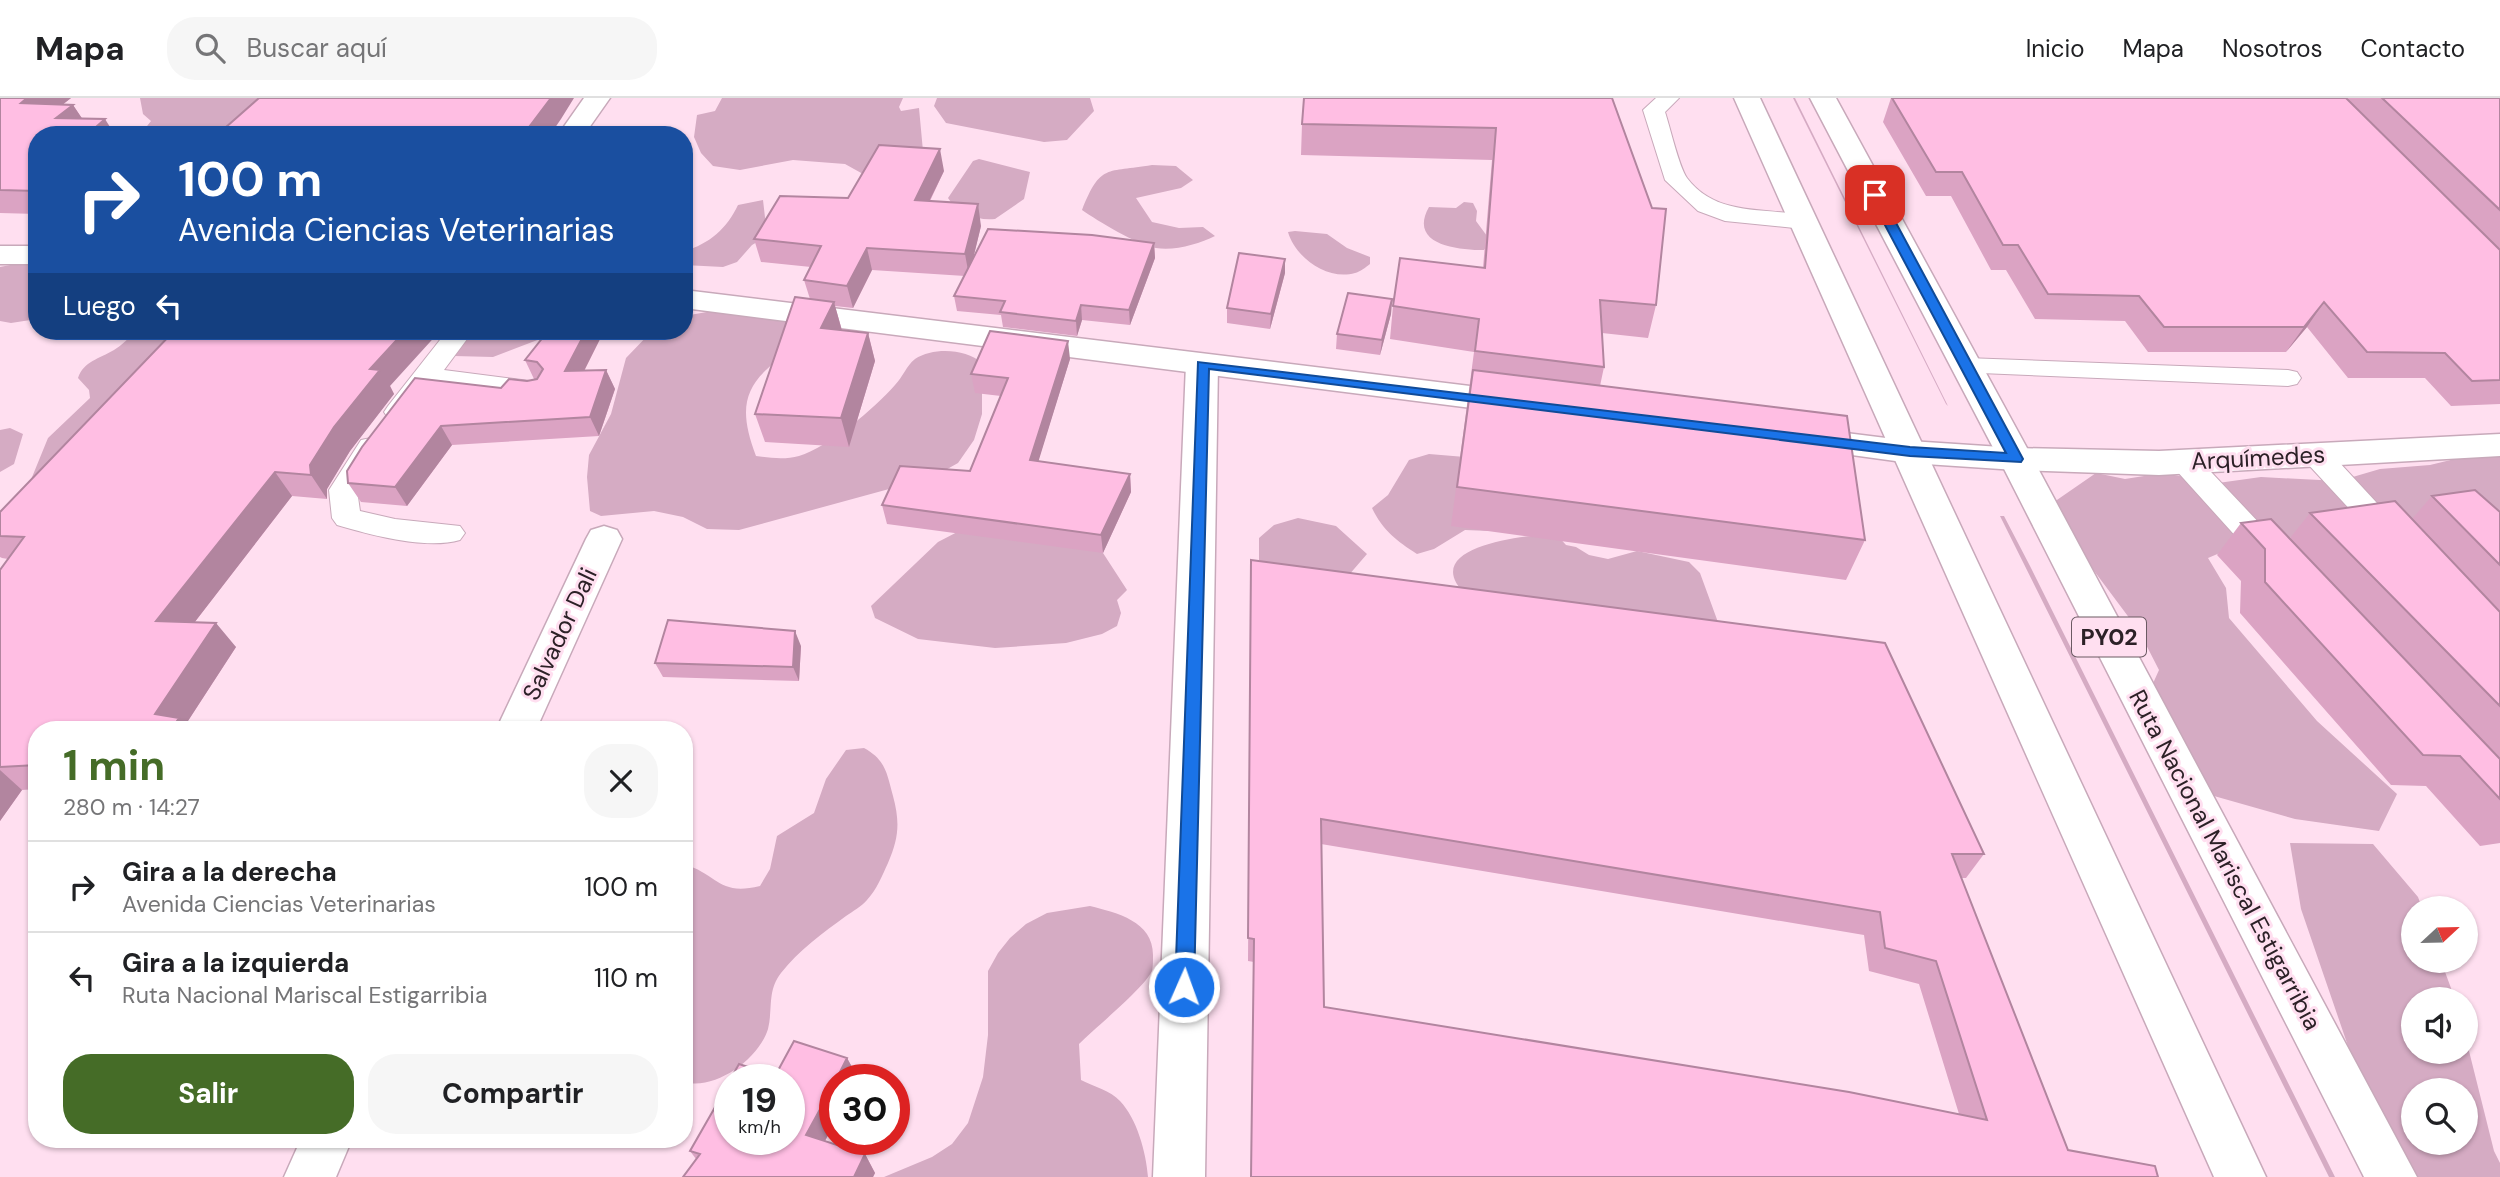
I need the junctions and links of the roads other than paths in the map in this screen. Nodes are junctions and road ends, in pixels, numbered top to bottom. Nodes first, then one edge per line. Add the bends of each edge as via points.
1 (597, 98) edge
2 (1669, 98) edge
3 (1747, 98) edge
4 (1823, 98) edge
5 (577, 126) edge
6 (1804, 222) junction
7 (0, 255) edge
8 (28, 255) edge
9 (693, 300) edge
10 (453, 340) edge
11 (1202, 365) junction
12 (1966, 366) junction
13 (425, 376) junction
14 (2288, 378) dead end
15 (537, 390) edge
16 (1549, 407) edge
17 (1771, 435) edge
18 (2500, 445) edge
19 (1910, 452) junction
20 (2316, 455) junction
21 (2016, 459) junction
22 (2185, 462) junction
23 (450, 533) dead end
24 (604, 539) dead end
25 (2408, 554) edge
26 (2289, 573) edge
27 (520, 721) edge
28 (323, 1148) edge
29 (310, 1177) edge
30 (1179, 1177) edge
31 (2241, 1177) edge
32 (2391, 1177) edge

1 - 5 main road
2 - 6 lane via 1654,110 1676,180 1706,206 1725,214
3 - 6 main road
4 - 12 main road, Ruta Nacional Mariscal Estigarribia / PY02
6 - 19 main road
7 - 8 main road
9 - 11 main road
10 - 13 lane
11 - 16 main road
11 - 30 main road
12 - 14 lane
12 - 21 main road, Ruta Nacional Mariscal Estigarribia / PY02
13 - 15 lane
13 - 23 lane via 343,490 347,518 395,529
17 - 19 main road, Arquímedes
18 - 20 main road, Arquímedes
19 - 21 main road, Arquímedes
19 - 31 main road
20 - 22 main road, Arquímedes
20 - 25 lane
21 - 22 main road, Arquímedes
21 - 32 main road, Ruta Nacional Mariscal Estigarribia / PY02
22 - 26 lane
24 - 27 main road, Salvador Dali
28 - 29 main road

